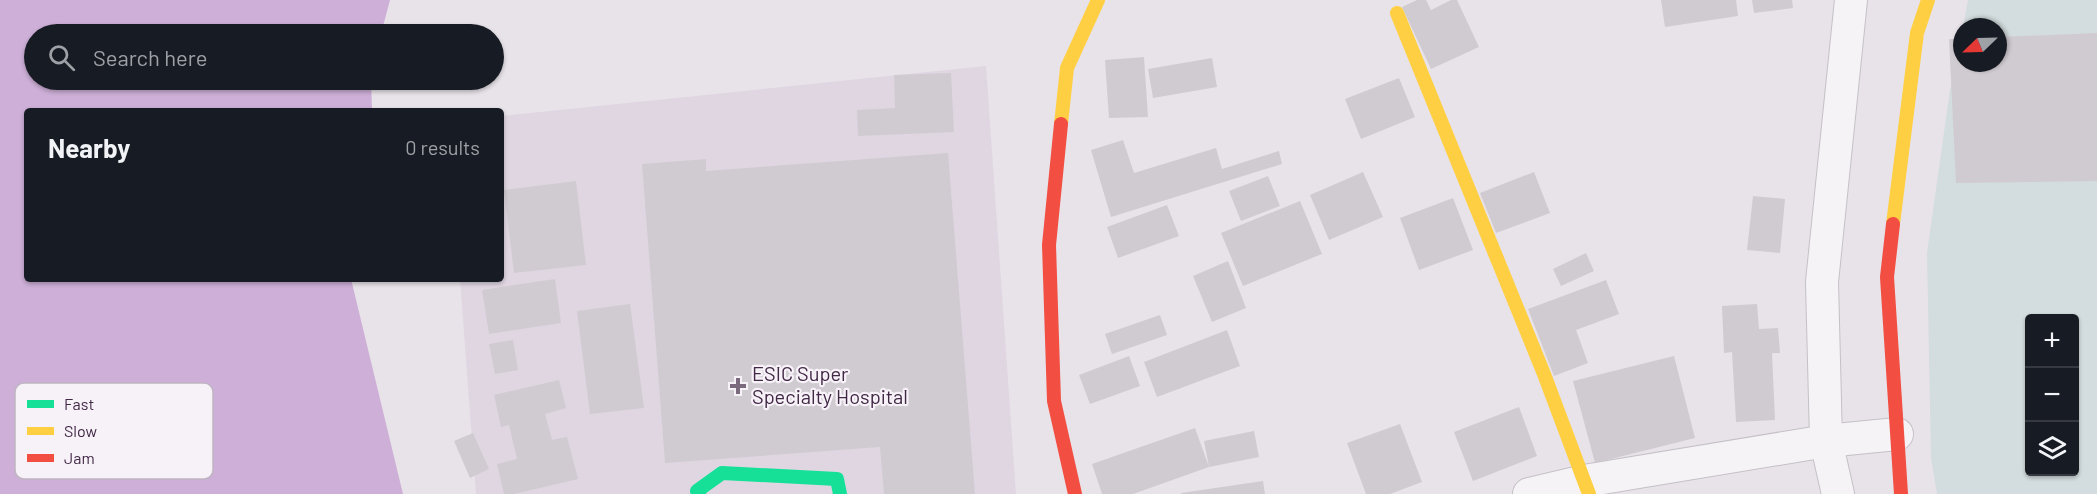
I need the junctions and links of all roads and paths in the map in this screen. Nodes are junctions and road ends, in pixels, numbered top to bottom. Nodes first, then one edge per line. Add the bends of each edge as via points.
1 (1098, 0) edge
2 (1851, 0) edge
3 (1928, 0) edge
4 (1397, 13) dead end
5 (1897, 434) junction
6 (1826, 441) junction
7 (1587, 488) edge
8 (699, 494) edge
9 (840, 494) edge
10 (1075, 494) edge
11 (1529, 494) edge
12 (1838, 494) edge
13 (1901, 494) edge

1 - 10 street via 1067,68 1049,245 1054,401
2 - 6 street via 1822,282
3 - 5 street via 1917,33 1887,277
4 - 7 street via 1536,352
5 - 6 street
5 - 13 street
6 - 7 street
6 - 12 street
7 - 11 street
8 - 9 street via 697,490 722,473 837,479

